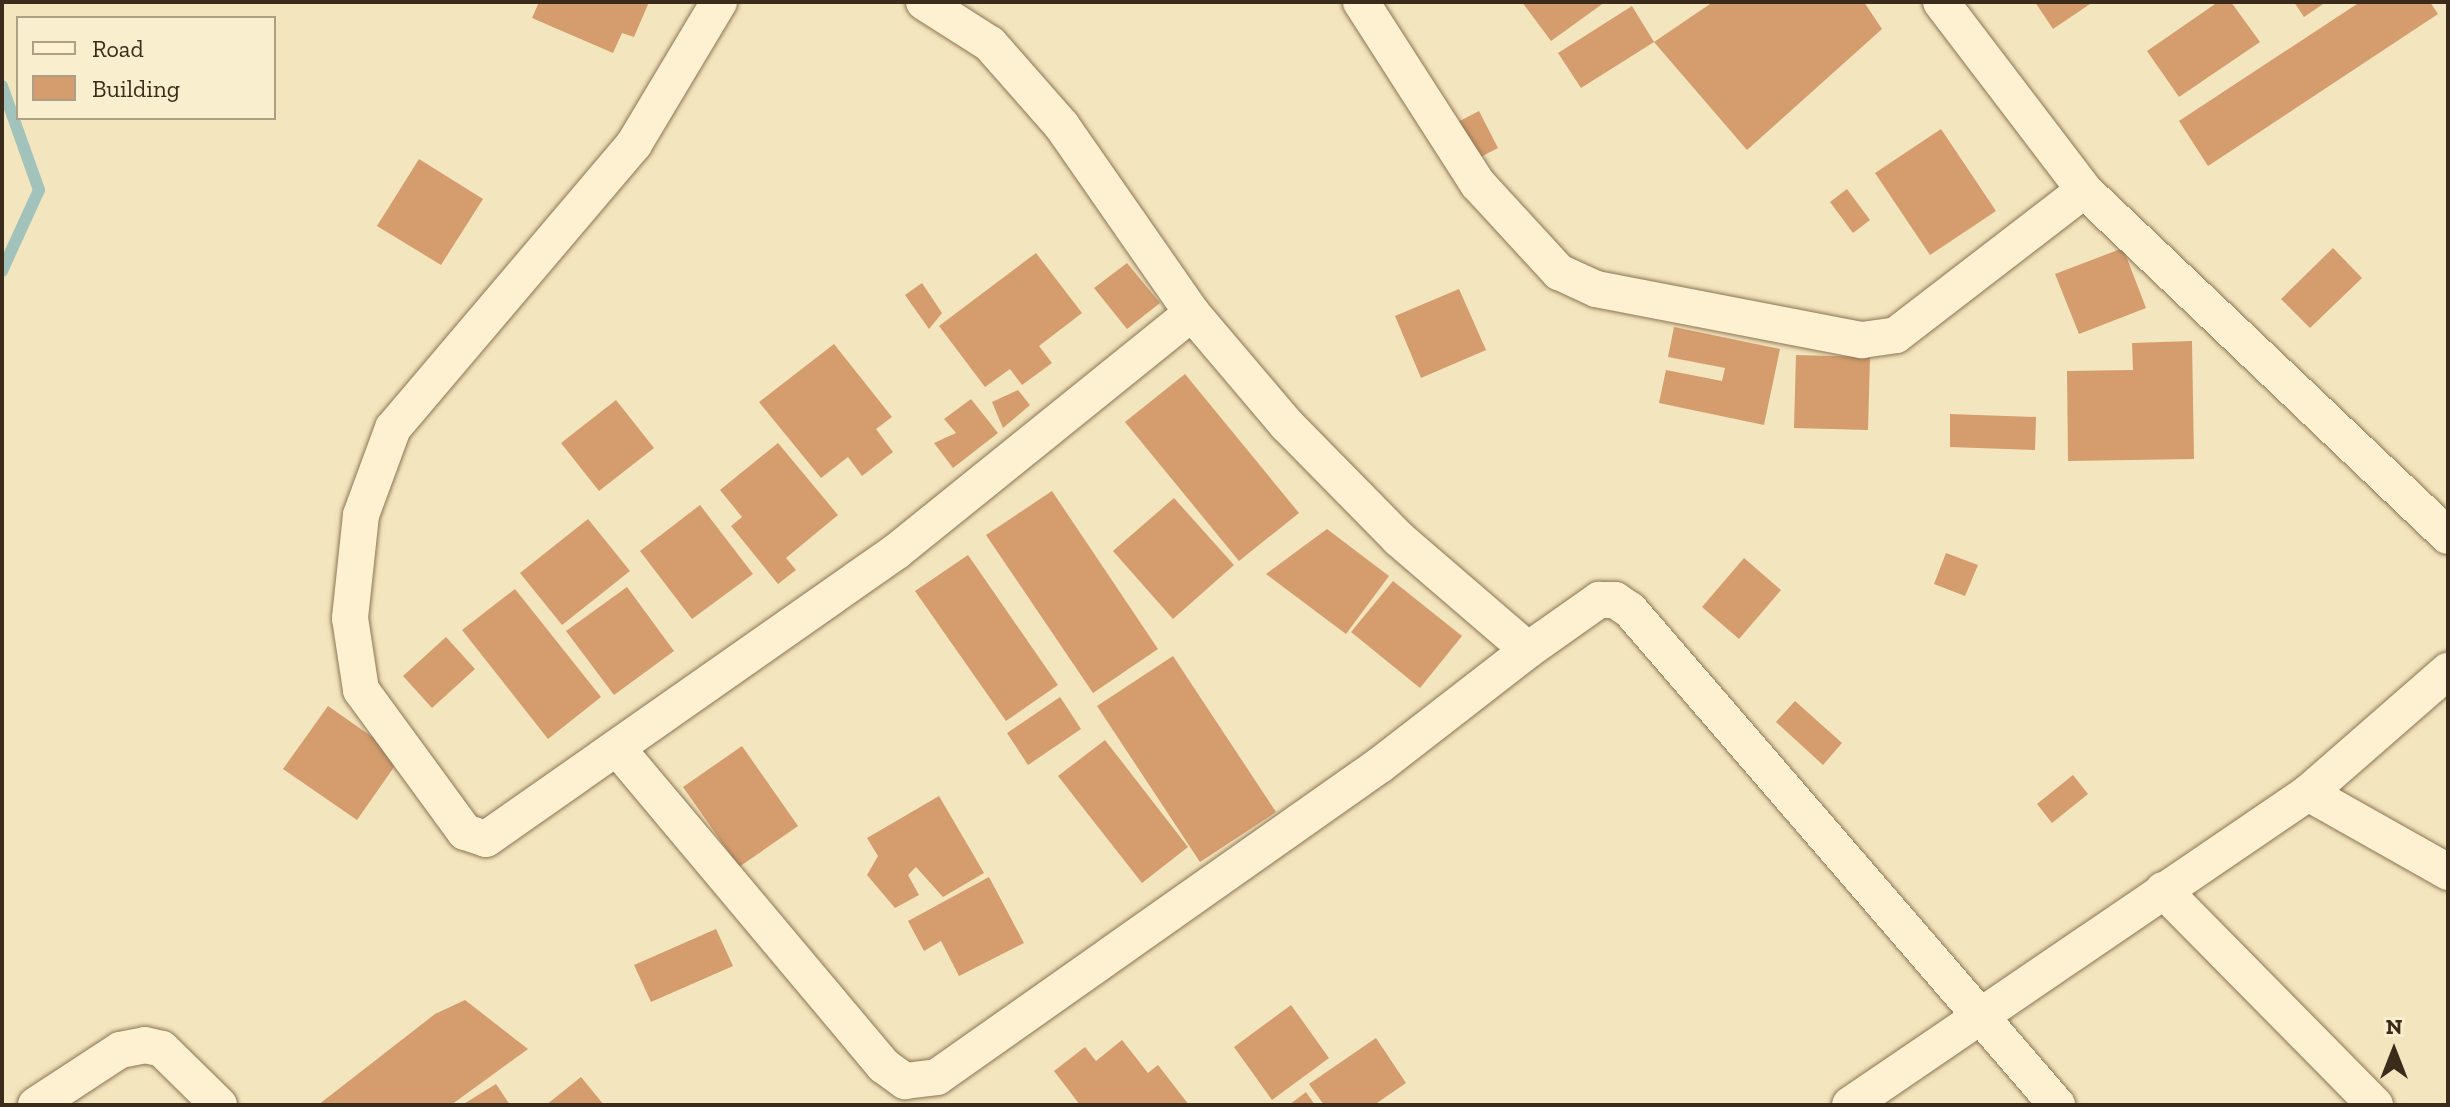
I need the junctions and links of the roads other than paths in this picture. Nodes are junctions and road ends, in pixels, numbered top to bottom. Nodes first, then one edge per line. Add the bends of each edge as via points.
1 (719, 2) edge
2 (924, 2) edge
3 (1361, 2) edge
4 (1941, 2) edge
5 (2084, 190) junction
6 (1192, 313) junction
7 (2448, 536) edge
8 (1528, 650) junction
9 (2448, 671) edge
10 (617, 748) junction
11 (2308, 793) junction
12 (2448, 872) edge
13 (2163, 890) junction
14 (1980, 1016) junction
15 (36, 1105) edge
16 (219, 1105) edge
17 (1850, 1105) edge
18 (2057, 1105) edge
19 (2375, 1105) edge

1 - 10 street via 634,144 393,428 361,515 350,618 361,690 465,832 486,839
2 - 6 street via 990,44 1062,126
3 - 5 street via 1478,184 1559,272 1596,289 1862,340 1896,335
4 - 5 street
5 - 7 street
6 - 8 street via 1287,425 1389,529
6 - 10 street via 897,551
8 - 10 street via 1380,765 937,1077 905,1081 884,1066
8 - 14 street via 1599,600 1615,600 1630,610
9 - 11 street
11 - 12 street
11 - 13 street
13 - 14 street
13 - 19 street
14 - 17 street
14 - 18 street
15 - 16 street via 120,1050 145,1045 162,1049

